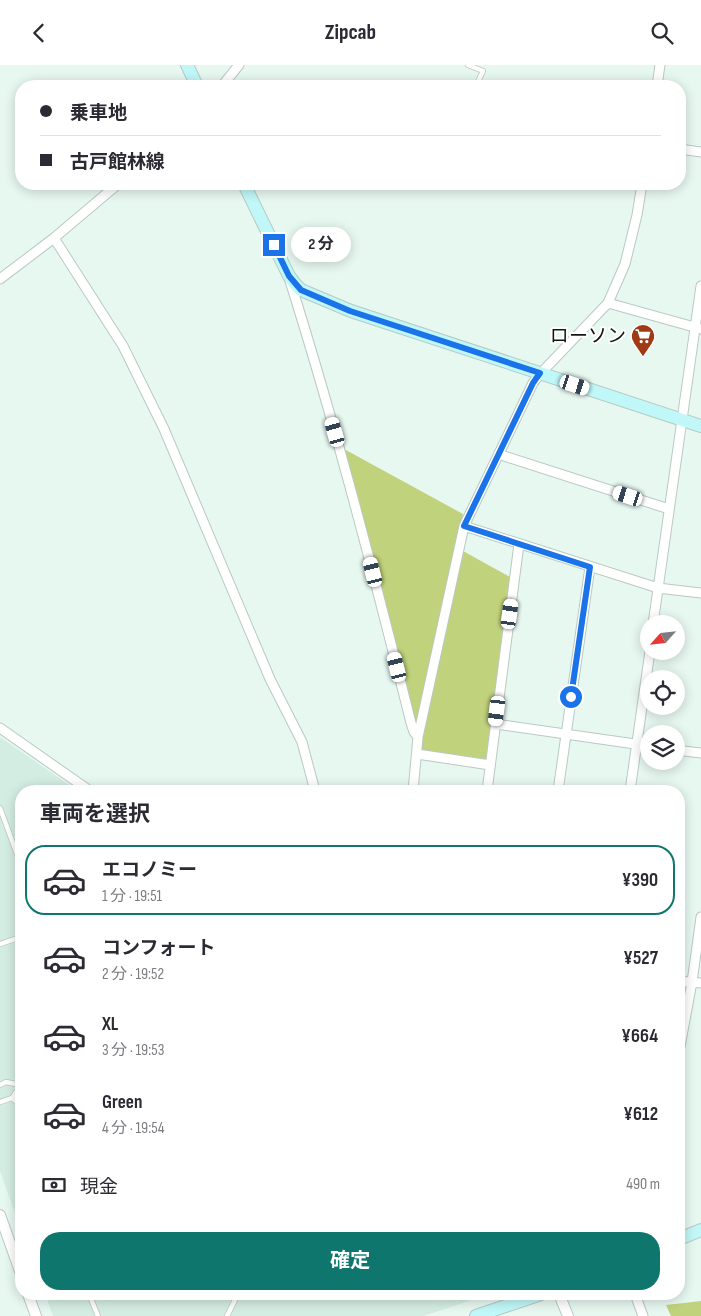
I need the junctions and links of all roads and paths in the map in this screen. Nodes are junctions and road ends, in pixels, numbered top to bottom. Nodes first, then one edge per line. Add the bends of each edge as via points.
1 (186, 65) edge
2 (239, 65) edge
3 (468, 65) edge
4 (660, 65) edge
5 (194, 80) edge
6 (227, 80) edge
7 (479, 80) edge
8 (658, 80) edge
9 (686, 150) edge
10 (701, 153) edge
11 (111, 190) edge
12 (247, 190) edge
13 (641, 190) edge
14 (54, 238) junction
15 (289, 276) junction
16 (0, 279) edge
17 (701, 286) edge
18 (608, 303) junction
19 (698, 328) edge
20 (540, 373) junction
21 (682, 419) junction
22 (701, 426) edge
23 (499, 453) junction
24 (669, 509) junction
25 (464, 526) junction
26 (519, 544) junction
27 (590, 567) junction
28 (658, 588) junction
29 (701, 593) edge
30 (654, 615) edge
31 (649, 660) edge
32 (496, 724) junction
33 (0, 728) edge
34 (565, 734) junction
35 (418, 737) junction
36 (637, 744) junction
37 (640, 744) edge
38 (685, 751) edge
39 (701, 753) edge
40 (417, 754) junction
41 (490, 765) junction
42 (81, 785) edge
43 (313, 785) edge
44 (414, 785) edge
45 (488, 785) edge
46 (559, 785) edge
47 (631, 785) edge
48 (0, 808) edge
49 (15, 849) edge
50 (701, 917) edge
51 (15, 939) edge
52 (0, 944) edge
53 (696, 982) edge
54 (685, 1027) edge
55 (15, 1084) edge
56 (0, 1085) edge
57 (15, 1094) edge
58 (12, 1098) junction
59 (15, 1101) edge
60 (0, 1102) edge
61 (0, 1215) edge
62 (701, 1230) edge
63 (685, 1237) edge
64 (15, 1257) edge
65 (30, 1300) edge
66 (92, 1300) edge
67 (235, 1300) edge
68 (523, 1300) edge
69 (562, 1300) edge
70 (637, 1300) edge
71 (36, 1316) edge
72 (98, 1316) edge
73 (227, 1316) edge
74 (476, 1316) edge
75 (568, 1316) edge
76 (643, 1316) edge

1 - 5 main road
2 - 6 street
3 - 7 lane via 483,71
4 - 8 street
9 - 10 street
11 - 14 street
12 - 15 main road
13 - 18 street via 625,264
14 - 16 street
14 - 43 street via 123,346 164,429 255,645 302,742
15 - 20 main road via 301,290 350,311
15 - 35 street via 364,535 411,723
17 - 19 street
18 - 19 street
18 - 20 street
19 - 21 street
20 - 21 main road
20 - 23 street
21 - 22 main road
21 - 24 street
23 - 24 street
23 - 25 street
24 - 28 street
25 - 26 street
25 - 35 street
26 - 27 street
26 - 32 street
27 - 28 street
27 - 34 street
28 - 29 street
28 - 30 street
31 - 36 street
32 - 34 street
32 - 41 street
33 - 42 street
34 - 36 street
34 - 46 street
35 - 40 street
36 - 37 street
36 - 47 street
38 - 39 street
40 - 41 street
40 - 44 street
41 - 45 street
48 - 49 lane
50 - 53 street
51 - 52 lane
53 - 54 street
55 - 56 lane via 6,1082
57 - 58 lane
58 - 59 lane
58 - 60 lane
61 - 64 street
62 - 63 main road
65 - 71 street
66 - 72 lane
67 - 73 lane
68 - 74 main road
69 - 75 street
70 - 76 street

